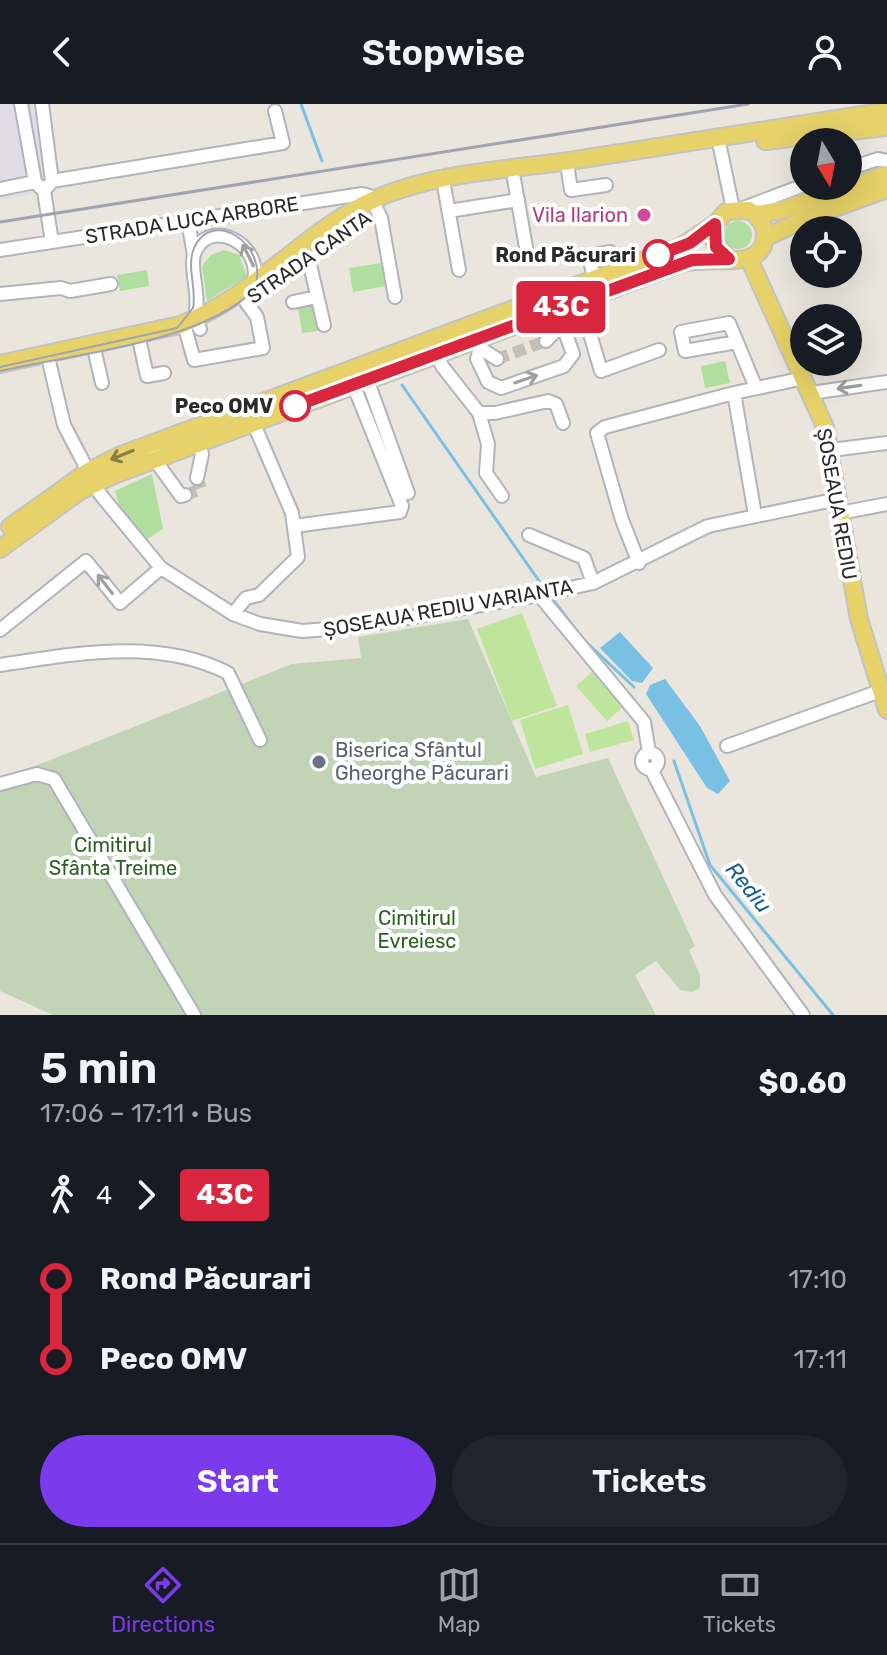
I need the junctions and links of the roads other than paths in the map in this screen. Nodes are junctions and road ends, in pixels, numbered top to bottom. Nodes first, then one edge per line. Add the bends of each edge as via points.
1 (21, 104) edge
2 (42, 104) edge
3 (275, 111) dead end
4 (887, 111) edge
5 (887, 127) edge
6 (719, 143) junction
7 (887, 161) edge
8 (862, 164) edge
9 (568, 170) junction
10 (887, 174) edge
11 (514, 179) junction
12 (44, 185) junction
13 (444, 185) junction
14 (606, 185) dead end
15 (0, 189) edge
16 (887, 189) edge
17 (790, 191) edge
18 (518, 200) junction
19 (374, 205) junction
20 (449, 211) junction
21 (743, 211) junction
22 (188, 221) junction
23 (715, 224) junction
24 (765, 238) junction
25 (52, 242) junction
26 (0, 250) edge
27 (610, 252) dead end
28 (527, 253) dead end
29 (194, 255) junction
30 (308, 256) junction
31 (729, 259) junction
32 (749, 259) junction
33 (459, 270) dead end
34 (594, 278) junction
35 (111, 284) dead end
36 (253, 293) junction
37 (0, 294) edge
38 (317, 297) junction
39 (395, 297) dead end
40 (580, 300) junction
41 (293, 302) dead end
42 (560, 316) junction
43 (324, 325) dead end
44 (191, 326) junction
45 (139, 339) junction
46 (546, 341) tunnel mouth
47 (737, 342) dead end
48 (478, 343) junction
49 (94, 349) junction
50 (659, 350) dead end
51 (437, 353) junction
52 (48, 358) junction
53 (497, 359) dead end
54 (0, 370) edge
55 (164, 373) dead end
56 (360, 381) junction
57 (887, 382) edge
58 (102, 383) dead end
59 (808, 386) junction
60 (756, 388) junction
61 (734, 393) junction
62 (479, 413) junction
63 (250, 416) junction
64 (563, 423) dead end
65 (198, 443) junction
66 (887, 443) edge
67 (831, 450) junction
68 (153, 452) junction
69 (91, 477) junction
70 (197, 478) tunnel mouth
71 (408, 493) dead end
72 (185, 495) dead end
73 (502, 496) dead end
74 (887, 504) edge
75 (839, 506) junction
76 (755, 515) junction
77 (294, 526) junction
78 (529, 535) dead end
79 (0, 536) edge
80 (0, 549) edge
81 (639, 563) junction
82 (161, 568) junction
83 (593, 583) junction
84 (539, 595) junction
85 (233, 614) junction
86 (0, 630) edge
87 (0, 665) edge
88 (880, 691) junction
89 (887, 710) edge
90 (260, 740) dead end
91 (727, 746) dead end
92 (0, 784) edge
93 (194, 1015) edge
94 (803, 1015) edge

1 - 12 street
2 - 12 street
3 - 12 street via 283,143
4 - 6 main road
5 - 6 main road
6 - 9 main road, STRADA CANTA
6 - 13 main road, STRADA CANTA
6 - 21 street
7 - 8 street
9 - 11 main road, STRADA CANTA
9 - 14 street via 571,190
10 - 21 main road via 782,210
11 - 13 main road, STRADA CANTA
11 - 18 street
12 - 15 street
12 - 25 street
13 - 19 main road, STRADA CANTA
13 - 20 street
16 - 24 main road
17 - 21 street
18 - 20 street
18 - 28 street
19 - 22 street, STRADA LUCA ARBORE via 362,194
19 - 30 main road, STRADA CANTA
19 - 36 main road, STRADA CANTA via 330,227
19 - 39 street
20 - 33 street
21 - 23 main road
21 - 24 main road via 765,229
22 - 25 street, STRADA LUCA ARBORE
22 - 29 street
23 - 31 main road via 716,247
23 - 34 main road via 690,243
24 - 32 main road
25 - 26 street, STRADA LUCA ARBORE
27 - 34 street via 589,256
36 -> 29 street via 251,256 238,240 210,238
29 - 44 street
30 - 36 main road, STRADA CANTA
30 - 38 street
31 - 32 main road
31 - 40 main road via 692,260
32 - 59 main road, ȘOSEAUA REDIU
34 - 63 main road
35 - 37 street
36 - 44 main road, STRADA CANTA
36 - 44 street via 263,348 194,360
38 - 41 street
38 - 43 street
40 - 42 main road
40 - 50 street via 601,371
42 - 46 street
42 - 48 main road
48 -> 42 street via 477,359 488,382 501,388 564,366 573,354
44 - 45 main road, STRADA CANTA
45 - 49 main road, STRADA CANTA
45 - 55 street via 147,376
47 - 60 street
48 - 51 main road
48 - 53 street
49 - 52 main road, STRADA CANTA
49 - 58 street
51 - 56 main road
51 - 62 street
52 - 54 main road, STRADA CANTA
52 - 69 street, ȘOSEAUA REDIU VARIANTA via 64,425
56 - 63 main road
56 - 71 street
56 - 77 street via 400,512
57 -> 59 street
59 - 60 street
59 - 67 main road, ȘOSEAUA REDIU
60 - 61 street
61 - 76 street
61 - 81 street via 597,433
62 - 64 street via 548,401 556,404
62 - 73 street via 488,444 486,473
63 - 65 main road
63 - 68 main road
63 - 77 street
65 - 68 main road
65 - 70 street via 202,454
66 - 67 street
67 - 75 main road, ȘOSEAUA REDIU
68 - 69 main road
68 - 72 street
69 - 79 main road via 37,505
69 - 80 main road
69 - 82 street, ȘOSEAUA REDIU VARIANTA
74 - 75 street, ȘOSEAUA REDIU VARIANTA
75 - 76 street, ȘOSEAUA REDIU VARIANTA
75 - 88 main road, ȘOSEAUA REDIU via 856,608
76 - 81 street, ȘOSEAUA REDIU VARIANTA via 708,526
77 - 85 street via 298,557
78 - 83 street via 584,558
81 - 83 street, ȘOSEAUA REDIU VARIANTA
82 - 85 street, ȘOSEAUA REDIU VARIANTA
82 -> 86 street via 120,603 86,561
83 - 84 street, ȘOSEAUA REDIU VARIANTA
84 - 85 street, ȘOSEAUA REDIU VARIANTA via 302,631
84 - 94 street via 644,722 649,752 658,761 651,769 662,796 715,895
87 - 90 street via 119,652 194,659 228,673
88 - 89 main road, ȘOSEAUA REDIU
88 - 91 street
92 - 93 street via 37,774 54,779

